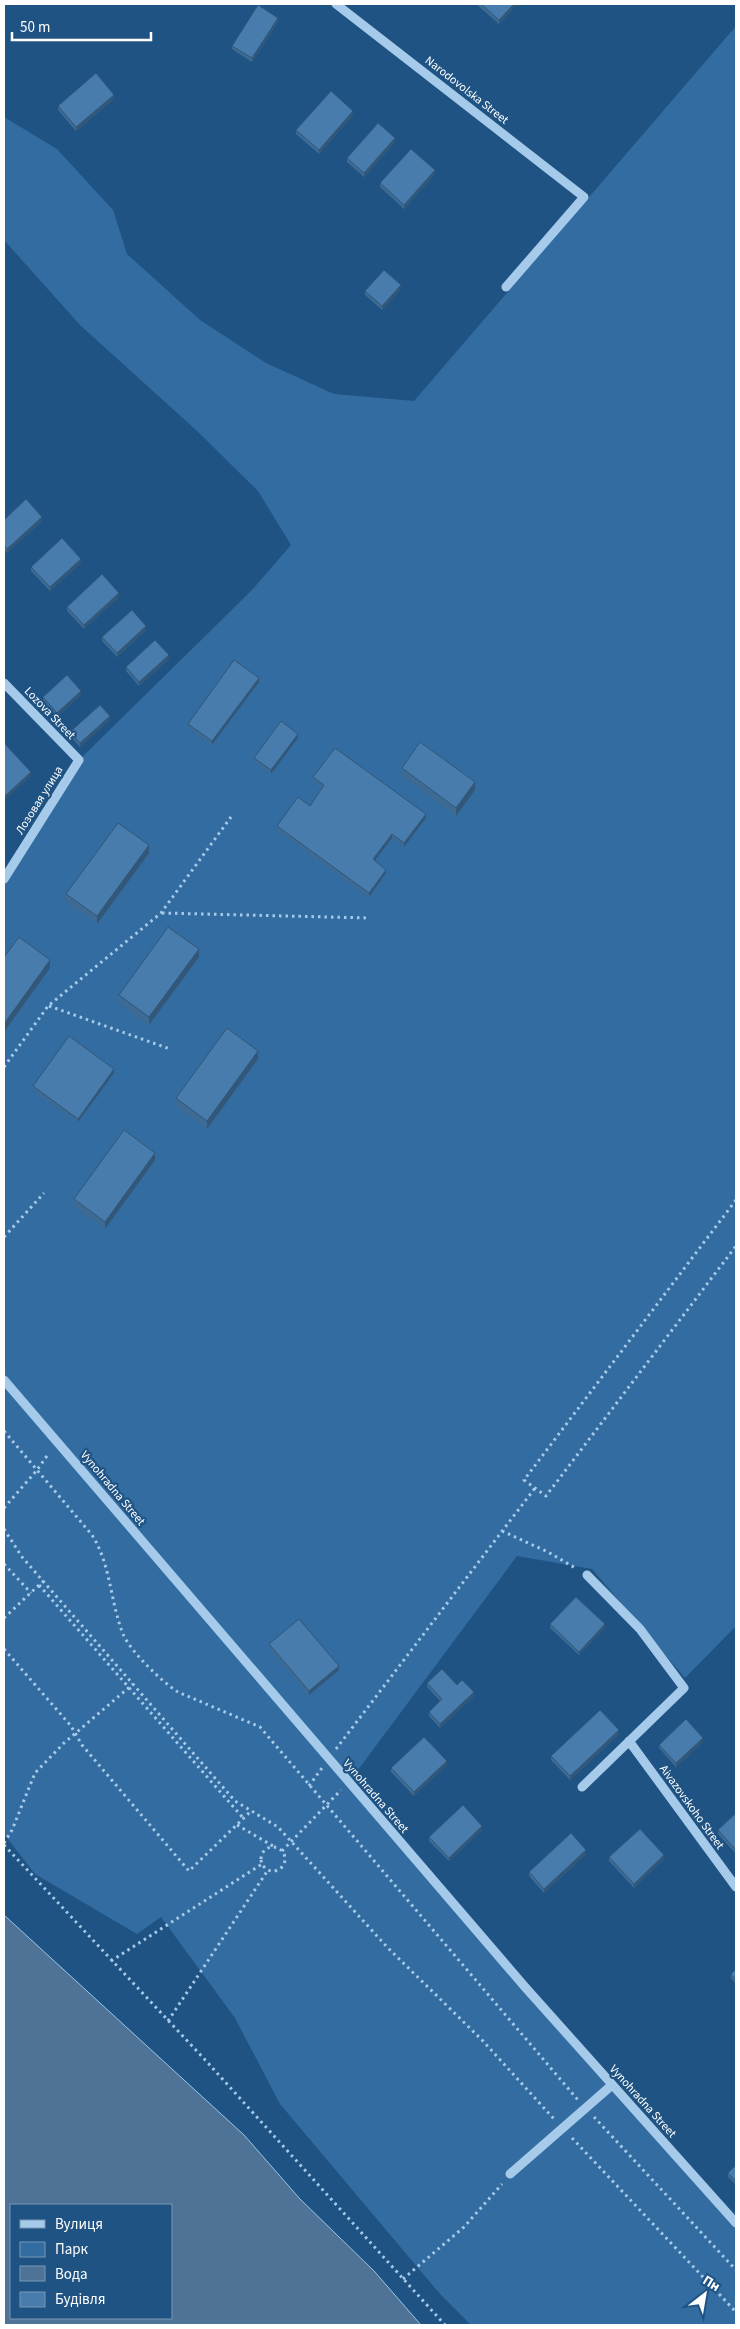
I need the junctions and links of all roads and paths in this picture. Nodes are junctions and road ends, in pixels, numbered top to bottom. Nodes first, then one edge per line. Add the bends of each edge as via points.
1 (336, 4) edge
2 (506, 287) dead end
3 (4, 683) edge
4 (79, 760) joint
5 (231, 817) dead end
6 (4, 879) edge
7 (161, 913) junction
8 (369, 918) dead end
9 (48, 1006) junction
10 (170, 1049) dead end
11 (4, 1067) edge
12 (44, 1193) dead end
13 (736, 1200) edge
14 (4, 1237) edge
15 (736, 1246) edge
16 (4, 1380) edge
17 (4, 1432) edge
18 (57, 1441) junction
19 (37, 1470) junction
20 (535, 1488) junction
21 (4, 1508) edge
22 (4, 1529) edge
23 (502, 1531) junction
24 (4, 1564) edge
25 (587, 1575) joint
26 (44, 1581) junction
27 (31, 1593) junction
28 (4, 1618) edge
29 (4, 1649) edge
30 (133, 1684) junction
31 (129, 1688) junction
32 (76, 1735) junction
33 (629, 1741) junction
34 (328, 1760) junction
35 (348, 1782) junction
36 (309, 1786) junction
37 (582, 1787) dead end
38 (326, 1806) junction
39 (250, 1812) junction
40 (244, 1819) junction
41 (237, 1825) junction
42 (291, 1841) junction
43 (4, 1844) edge
44 (274, 1847) junction
45 (282, 1851) junction
46 (262, 1864) junction
47 (268, 1870) junction
48 (736, 1887) edge
49 (111, 1961) junction
50 (168, 2021) junction
51 (612, 2084) junction
52 (585, 2108) junction
53 (562, 2128) junction
54 (510, 2174) joint
55 (736, 2223) edge
56 (736, 2270) edge
57 (404, 2279) junction
58 (736, 2312) edge
59 (445, 2325) edge

1 - 2 street, Narodovolska Street via 584,197
3 - 4 street, Lozova Street
4 - 6 street, Лозовая улица
5 - 7 path
7 - 8 path
7 - 9 path
9 - 10 path
9 - 11 path
12 - 14 path
13 - 20 path via 524,1480
15 - 20 path via 546,1496
16 - 18 street, Vynohradna Street
17 - 19 path
18 - 19 path
18 - 34 street, Vynohradna Street
19 - 21 path
19 - 36 path via 100,1548 123,1634 136,1651 178,1692 260,1727
20 - 23 path
22 - 26 path via 22,1557
23 - 25 path
23 - 34 path
24 - 27 path
25 - 33 street via 640,1629 684,1688
26 - 27 path
26 - 30 path
26 - 31 path via 39,1585
27 - 28 path
29 - 32 path
30 - 31 path
30 - 39 path via 235,1801
31 - 32 path
31 - 40 path
32 - 41 path via 189,1871
32 - 43 path via 35,1773
33 - 37 street
33 - 48 street, Aivazovskoho Street
34 - 35 street, Vynohradna Street
34 - 36 path
35 - 38 path
35 - 51 street, Vynohradna Street
36 - 38 path
38 - 42 path
38 - 52 path
39 - 40 path
39 - 42 path via 278,1827
40 - 41 path
41 - 44 path
42 - 45 path
42 - 53 path via 387,1947 483,2041
43 - 49 path
44 - 45 path
44 - 46 path via 264,1852
45 - 47 path via 285,1858 282,1867 277,1871
46 - 47 path
46 - 49 path
47 - 50 path
49 - 50 path
50 - 57 path
51 - 52 street
51 - 55 street, Vynohradna Street
52 - 53 street
52 - 56 path
53 - 54 street
53 - 58 path
54 - 57 path via 464,2227
57 - 59 path

